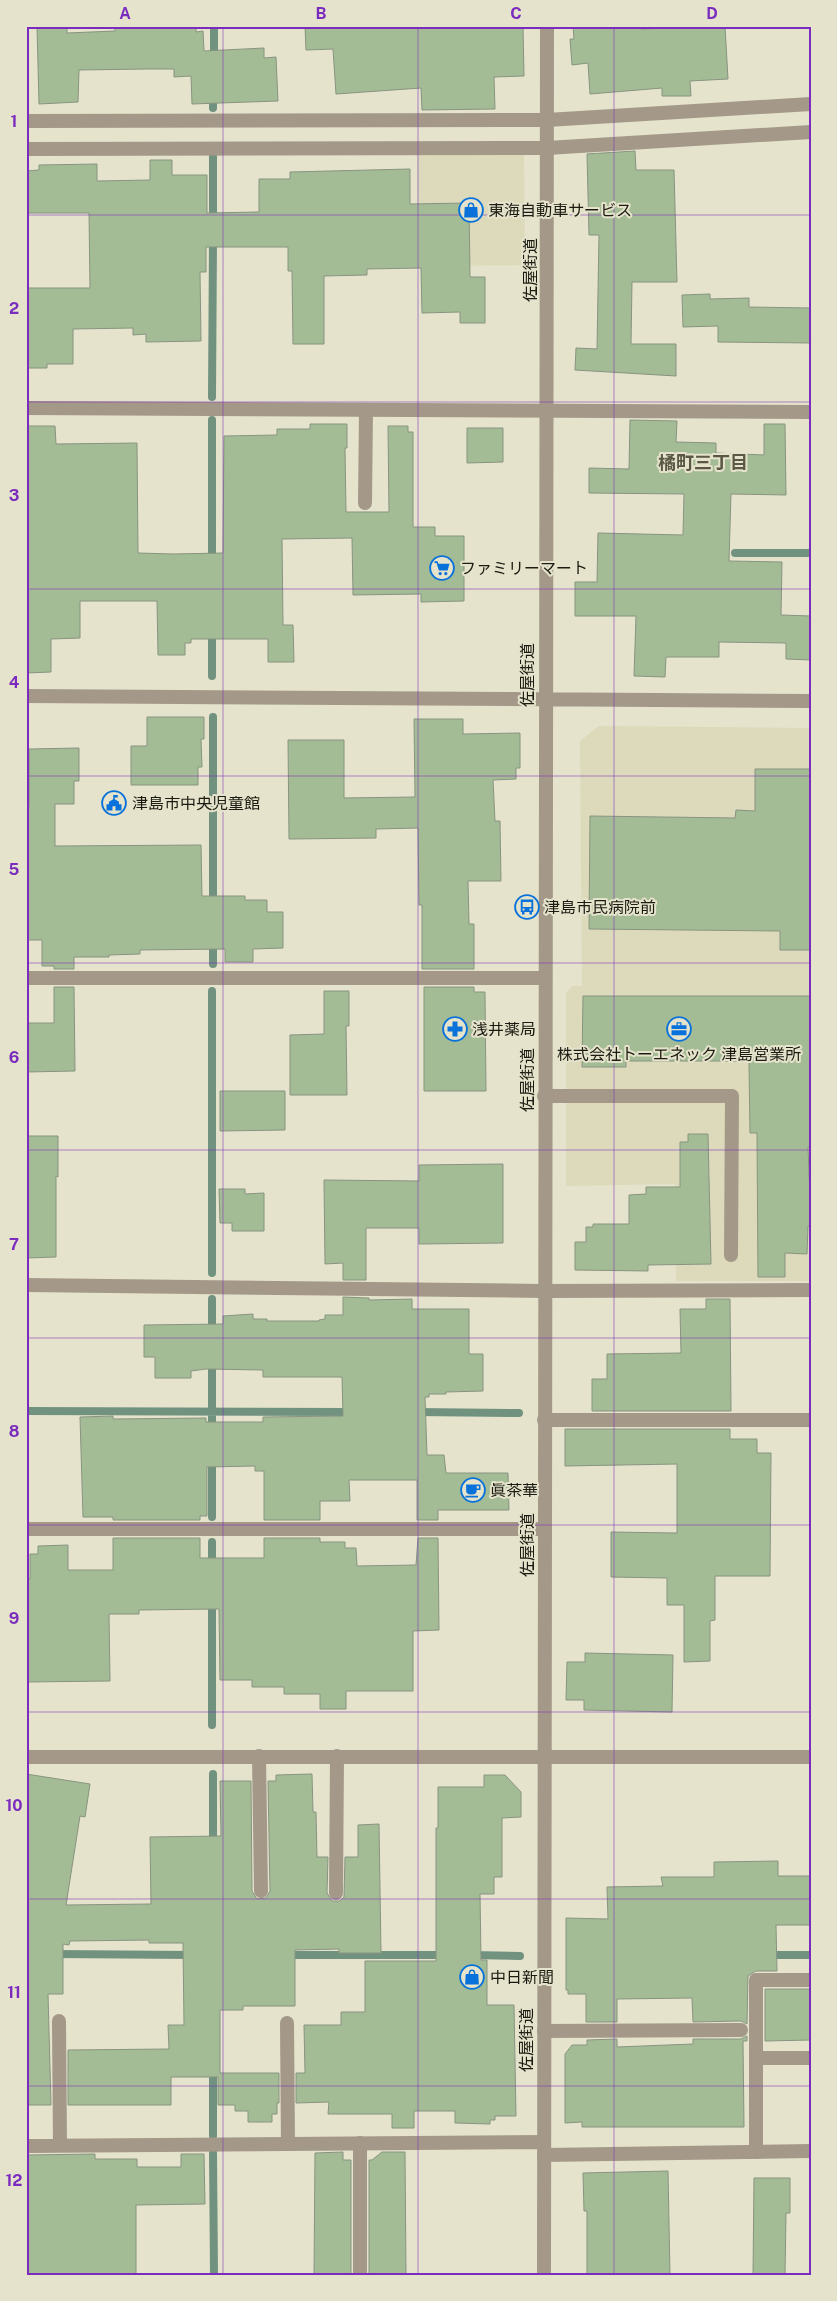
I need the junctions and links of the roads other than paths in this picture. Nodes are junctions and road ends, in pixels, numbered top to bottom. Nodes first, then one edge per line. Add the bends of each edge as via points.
1 (547, 26) edge
2 (811, 104) edge
3 (547, 120) junction
4 (26, 121) edge
5 (811, 132) edge
6 (547, 148) junction
7 (26, 149) edge
8 (26, 408) edge
9 (366, 410) junction
10 (547, 411) junction
11 (811, 412) edge
12 (365, 503) dead end
13 (26, 696) edge
14 (545, 700) junction
15 (811, 702) edge
16 (26, 978) edge
17 (544, 978) junction
18 (544, 1096) junction
19 (731, 1255) dead end
20 (26, 1285) edge
21 (544, 1290) junction
22 (811, 1290) edge
23 (544, 1420) junction
24 (811, 1420) edge
25 (26, 1529) edge
26 (544, 1530) junction
27 (259, 1756) junction
28 (337, 1756) junction
29 (544, 1756) junction
30 (26, 1757) edge
31 (811, 1757) edge
32 (261, 1891) dead end
33 (336, 1893) dead end
34 (811, 1980) edge
35 (59, 2021) dead end
36 (287, 2023) dead end
37 (544, 2030) junction
38 (741, 2030) dead end
39 (756, 2058) junction
40 (811, 2058) edge
41 (360, 2143) junction
42 (288, 2144) junction
43 (26, 2146) edge
44 (60, 2146) junction
45 (544, 2149) junction
46 (811, 2151) edge
47 (756, 2152) junction
48 (360, 2275) edge
49 (544, 2275) edge

1 - 3 street, 佐屋街道
2 - 3 street
3 - 4 street
3 - 6 street, 佐屋街道
5 - 6 street
6 - 7 street
6 - 10 street, 佐屋街道
8 - 9 street
9 - 10 street
9 - 12 street
10 - 11 street
10 - 14 street, 佐屋街道
13 - 14 street
14 - 15 street
14 - 17 street, 佐屋街道
16 - 17 street
17 - 18 street, 佐屋街道
18 - 19 street via 732,1096
18 - 21 street, 佐屋街道
20 - 21 street
21 - 22 street
21 - 23 street, 佐屋街道
23 - 24 street
23 - 26 street, 佐屋街道
25 - 26 street
26 - 29 street, 佐屋街道
27 - 28 street
27 - 30 street
27 - 32 street
28 - 29 street
28 - 33 street
29 - 31 street
29 - 37 street, 佐屋街道
34 - 39 street via 756,1980
35 - 44 street
36 - 42 street
37 - 38 street
37 - 45 street, 佐屋街道
39 - 40 street
39 - 47 street
41 - 42 street
41 - 45 street
41 - 48 street
42 - 44 street
43 - 44 street
45 - 47 street
45 - 49 street, 佐屋街道
46 - 47 street

